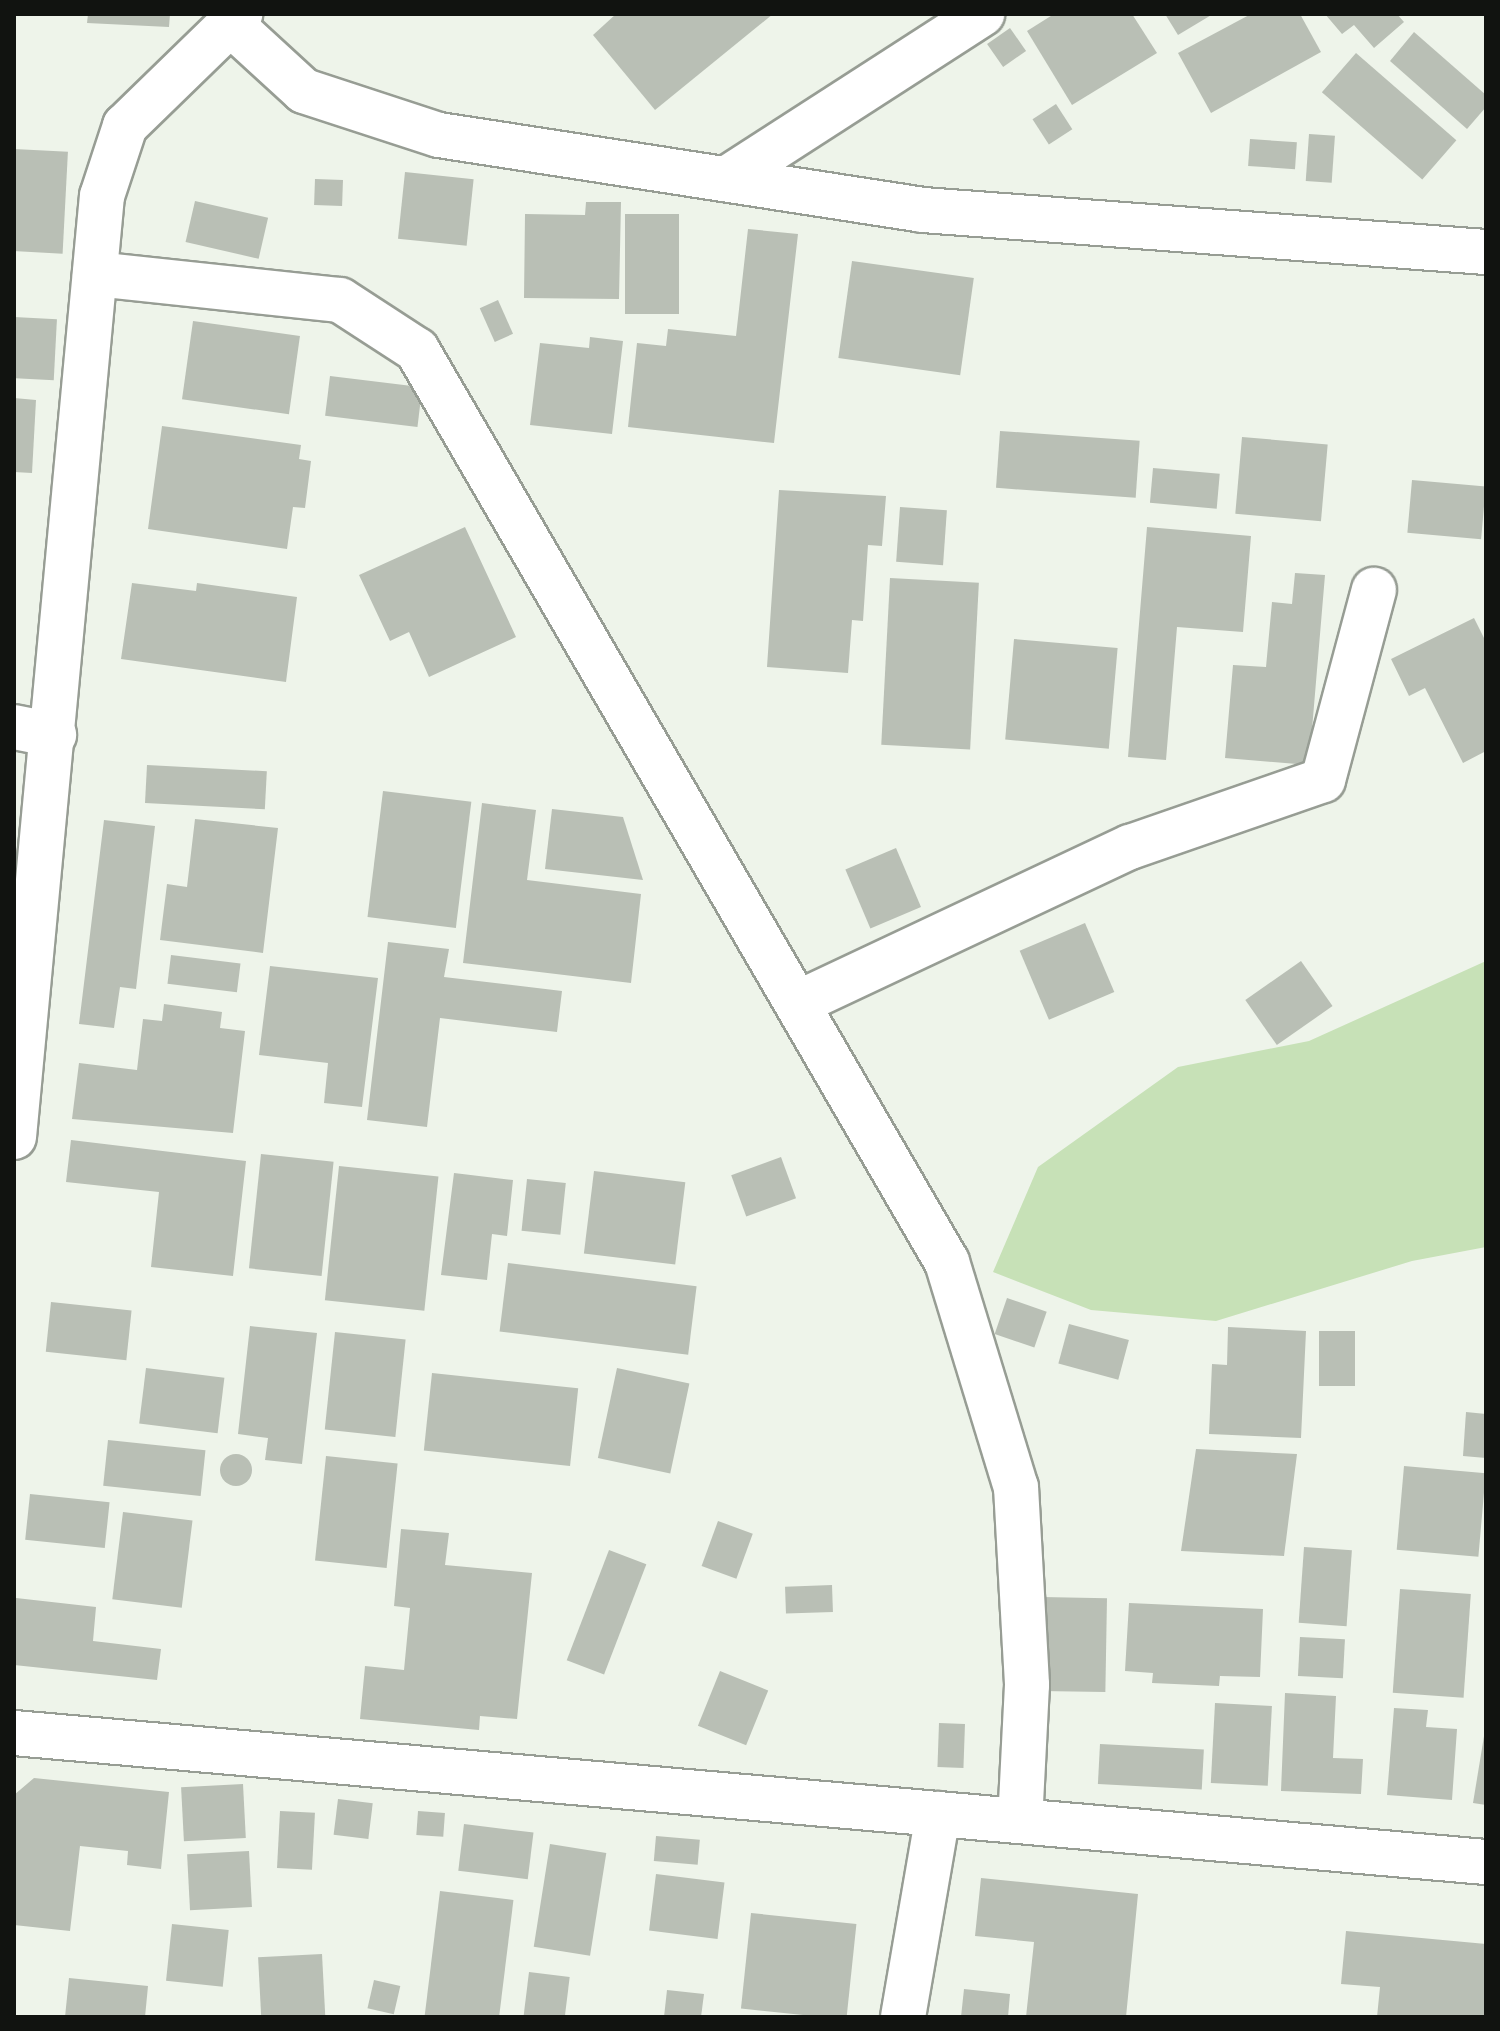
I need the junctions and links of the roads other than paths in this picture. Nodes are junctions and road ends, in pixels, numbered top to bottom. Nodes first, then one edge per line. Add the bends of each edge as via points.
1 (982, 14) edge
2 (237, 20) edge
3 (726, 179) junction
4 (1486, 252) edge
5 (95, 274) junction
6 (1374, 590) dead end
7 (34, 731) edge
8 (798, 1003) junction
9 (14, 1137) edge
10 (14, 1733) edge
11 (938, 1814) junction
12 (1020, 1821) junction
13 (1486, 1862) edge
14 (903, 2017) edge

1 - 3 street
2 - 3 street via 304,91 439,135
2 - 5 street via 125,126 102,196
3 - 4 street via 923,210
5 - 7 street
5 - 8 street via 340,300 417,350
6 - 8 street via 1323,780 1130,847
7 - 9 street
8 - 12 street via 947,1262 1016,1487 1027,1685
10 - 11 street
11 - 12 street
11 - 14 street
12 - 13 street

